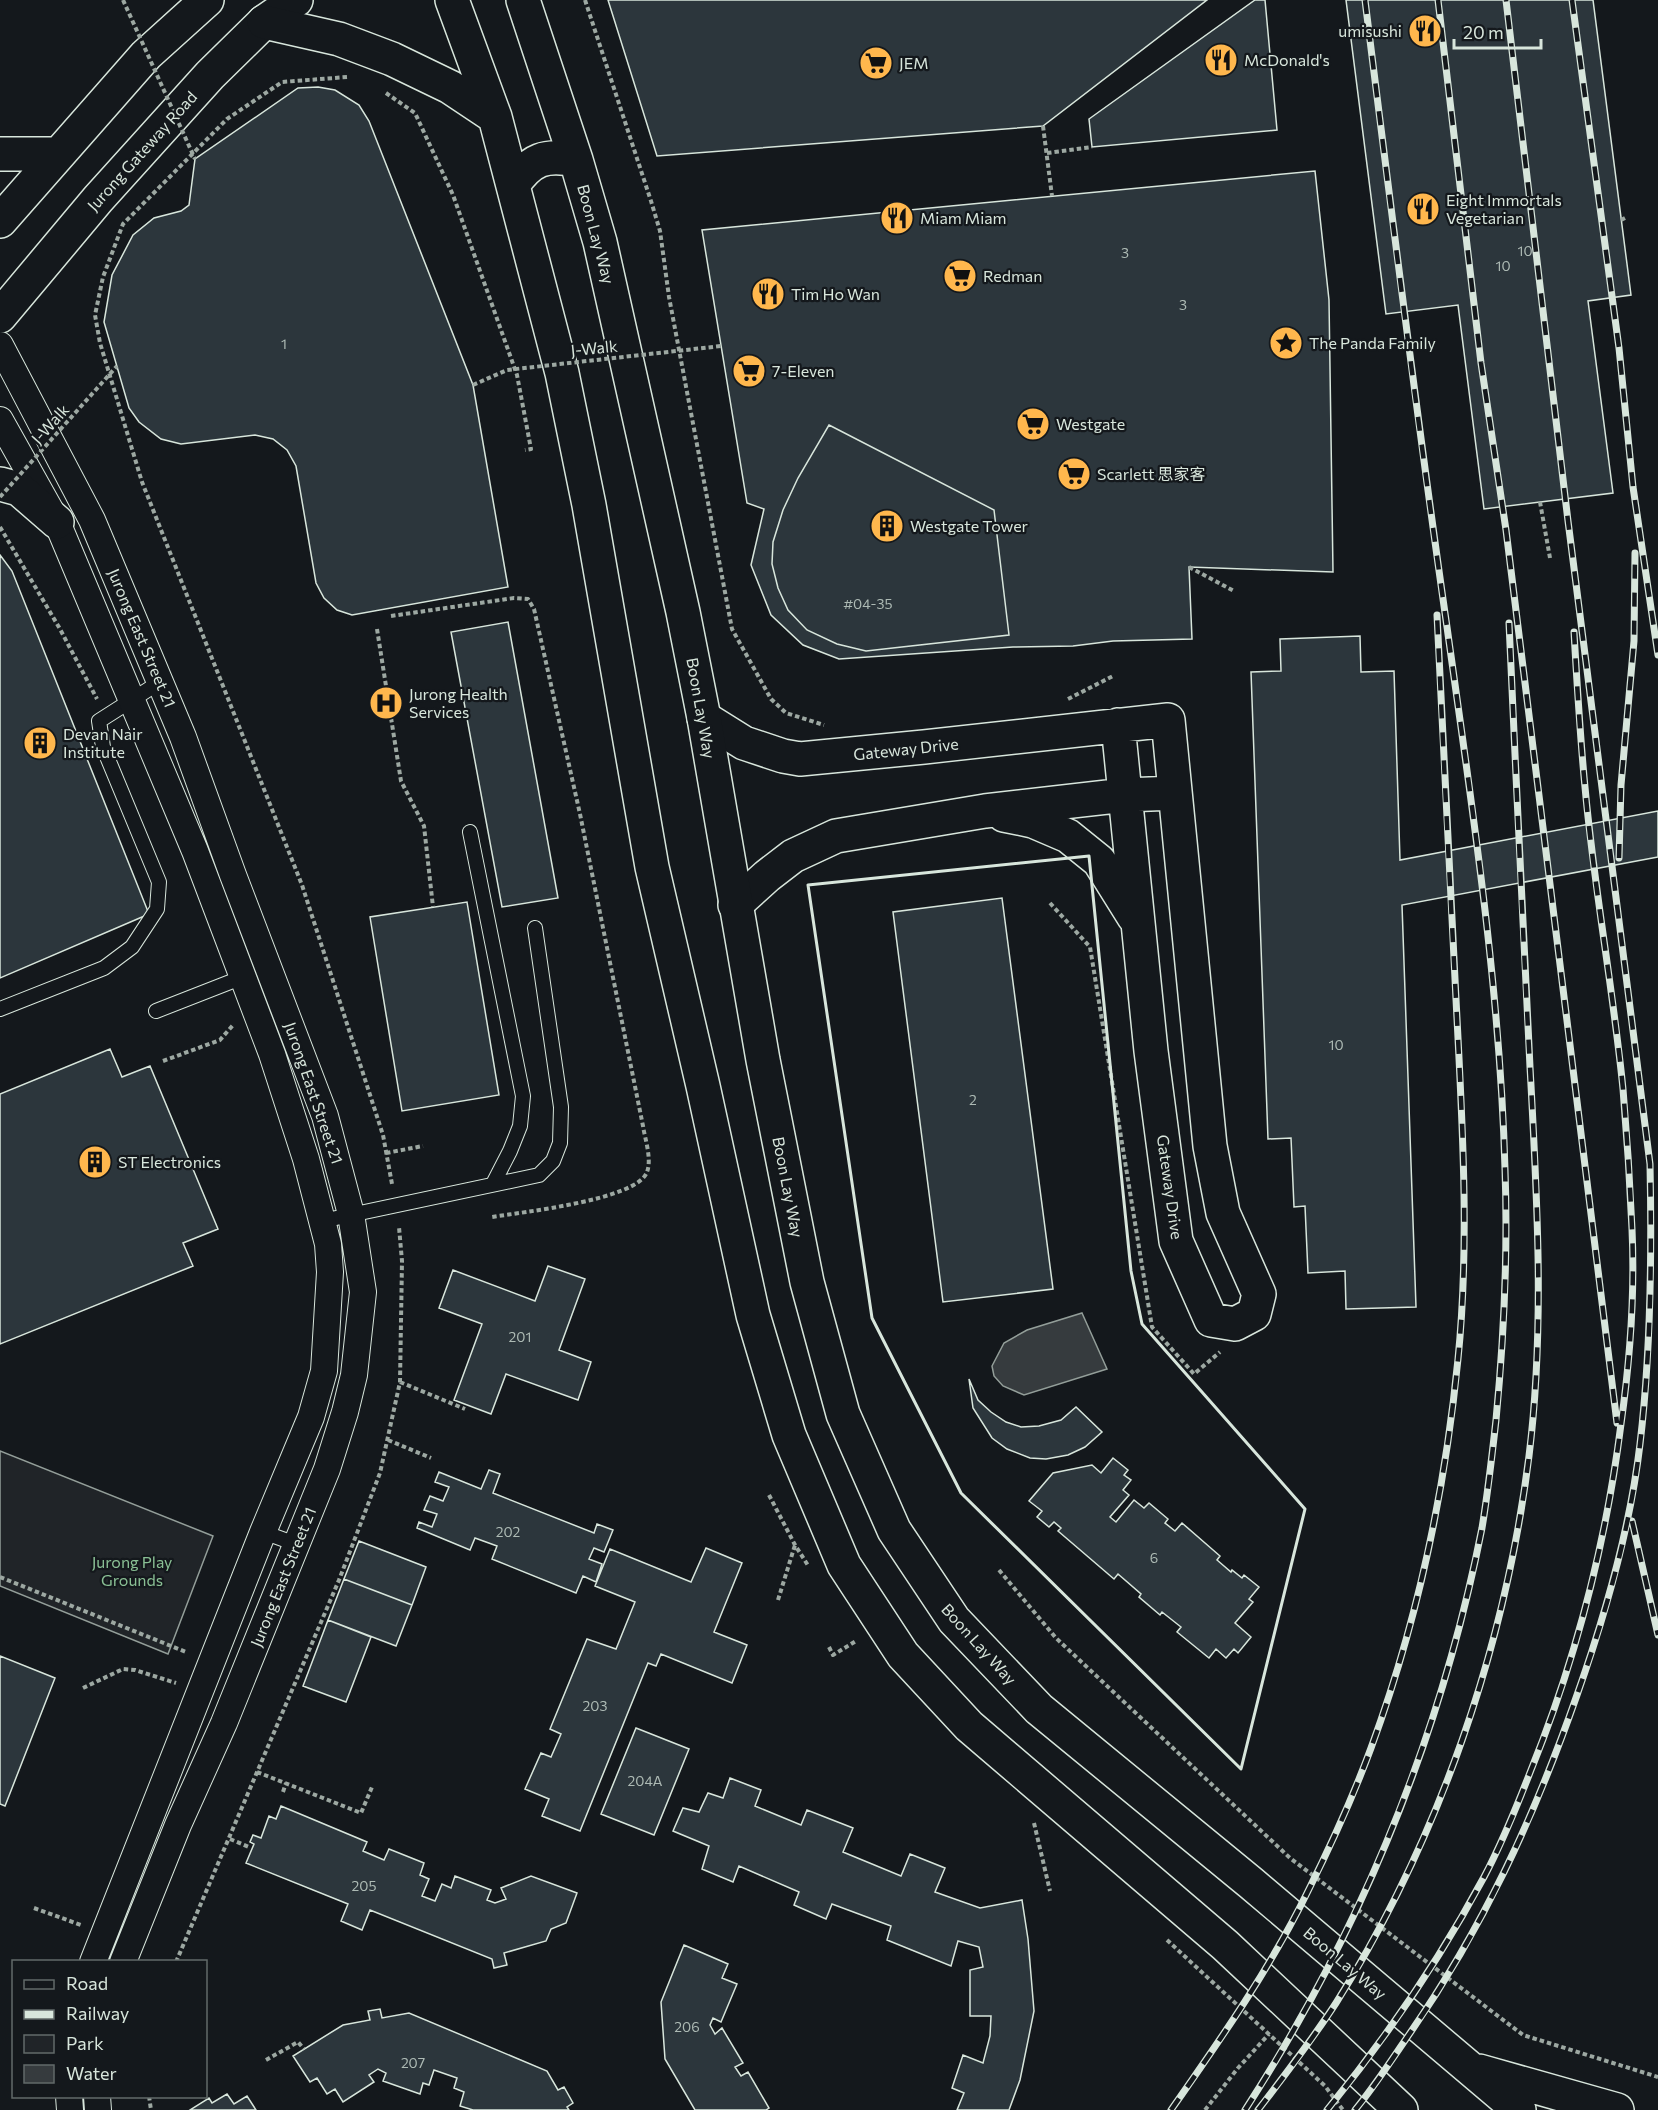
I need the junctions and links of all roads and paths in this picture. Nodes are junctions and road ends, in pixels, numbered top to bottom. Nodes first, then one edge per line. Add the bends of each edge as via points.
1 (123, 0) edge
2 (207, 0) edge
3 (296, 0) edge
4 (452, 0) edge
5 (523, 0) edge
6 (585, 0) edge
7 (264, 22) junction
8 (357, 76) dead end
9 (382, 90) dead end
10 (495, 117) junction
11 (1043, 126) dead end
12 (1092, 147) dead end
13 (1047, 153) junction
14 (0, 154) edge
15 (58, 154) junction
16 (195, 159) dead end
17 (576, 160) junction
18 (513, 185) junction
19 (1052, 196) dead end
20 (0, 221) edge
21 (0, 316) edge
22 (0, 345) edge
23 (721, 346) dead end
24 (117, 366) dead end
25 (473, 385) dead end
26 (0, 420) edge
27 (525, 450) dead end
28 (0, 484) edge
29 (0, 497) edge
30 (1540, 502) dead end
31 (57, 522) junction
32 (0, 527) edge
33 (1550, 558) dead end
34 (1189, 567) dead end
35 (1234, 591) dead end
36 (391, 616) dead end
37 (377, 629) dead end
38 (160, 682) junction
39 (132, 699) junction
40 (106, 716) junction
41 (704, 718) junction
42 (802, 718) dead end
43 (1118, 725) junction
44 (169, 746) junction
45 (1175, 793) junction
46 (1125, 795) junction
47 (985, 811) junction
48 (470, 832) dead end
49 (1050, 903) dead end
50 (735, 905) junction
51 (433, 907) dead end
52 (1137, 921) junction
53 (535, 928) dead end
54 (243, 977) junction
55 (218, 987) junction
56 (0, 1008) edge
57 (156, 1011) dead end
58 (233, 1024) junction
59 (238, 1034) dead end
60 (163, 1061) dead end
61 (423, 1146) dead end
62 (386, 1152) junction
63 (493, 1184) junction
64 (397, 1205) junction
65 (351, 1214) junction
66 (492, 1217) dead end
67 (322, 1221) junction
68 (1194, 1374) dead end
69 (400, 1382) junction
70 (465, 1409) dead end
71 (387, 1440) junction
72 (431, 1458) dead end
73 (263, 1532) junction
74 (296, 1544) junction
75 (795, 1545) dead end
76 (999, 1570) dead end
77 (0, 1577) edge
78 (778, 1600) dead end
79 (856, 1641) dead end
80 (829, 1647) dead end
81 (191, 1654) dead end
82 (83, 1688) dead end
83 (175, 1694) dead end
84 (257, 1772) junction
85 (286, 1783) junction
86 (372, 1787) dead end
87 (283, 1792) dead end
88 (164, 1821) junction
89 (1034, 1822) dead end
90 (230, 1839) junction
91 (249, 1847) dead end
92 (1050, 1891) dead end
93 (34, 1908) dead end
94 (84, 1927) dead end
95 (94, 1960) edge
96 (124, 1960) edge
97 (177, 1960) edge
98 (1269, 2034) dead end
99 (304, 2049) dead end
100 (266, 2060) dead end
101 (1469, 2068) junction
102 (1658, 2077) edge
103 (1392, 2106) edge
104 (1205, 2110) edge
105 (1519, 2110) edge
106 (1617, 2110) edge

1 - 16 path, bridge
2 - 15 main road via 146,55
3 - 7 main road, Jurong Gateway Road
4 - 10 main road
5 - 17 main road, Boon Lay Way
6 - 42 path via 660,231 732,629 771,699 786,713
7 - 10 main road via 339,39 392,59 450,87
7 - 21 main road, Jurong Gateway Road via 122,172
8 - 62 path via 282,82 227,119 123,224 103,277 95,315 142,482 302,885
9 - 27 path via 415,113 453,195 517,375 531,449
10 - 18 main road
11 - 13 path
12 - 13 path
13 - 19 path
14 - 15 main road
15 - 20 main road
17 - 18 main road via 558,156 540,159 524,170
17 - 41 main road, Boon Lay Way via 603,253
18 - 103 main road via 562,373 652,867 753,1315 789,1435 844,1565 903,1655 969,1726 1225,1945
22 - 38 street, Jurong East Street 21 via 92,520
23 - 25 path, J-Walk, bridge via 507,370
24 - 29 path, J-Walk, bridge
26 - 31 street, Jurong East Street 21
28 - 31 main road via 20,489
30 - 33 path
31 - 39 street, Jurong East Street 21
32 - 40 path
34 - 35 path
36 - 66 path via 513,598 528,599 534,609 643,1126 649,1163 642,1180 609,1195
37 - 51 path via 401,781 424,826
38 - 39 lane
38 - 44 street, Jurong East Street 21
39 - 40 lane
39 - 44 street, Jurong East Street 21
40 - 56 lane via 99,721 104,747 159,882 157,909 132,947 104,968
41 - 43 main road, Gateway Drive via 744,743 800,759
41 - 50 main road, Boon Lay Way
43 - 45 main road, Gateway Drive via 1168,720
43 - 46 main road, Gateway Drive
44 - 54 street, Jurong East Street 21 via 195,851
44 - 65 street, Jurong East Street 21 via 234,875 326,1116
45 - 46 main road
45 - 52 main road, Gateway Drive via 1210,1146 1223,1214 1259,1294 1254,1314 1235,1324 1211,1320 1176,1241
46 - 47 main road
46 - 52 main road, Gateway Drive
47 - 50 main road via 836,836 793,855
47 - 52 main road via 1033,821 1068,836 1099,861
48 - 63 lane via 523,1096 520,1126
49 - 68 path via 1090,947 1152,1327
50 - 101 main road, Boon Lay Way via 807,1281 843,1414 894,1530 954,1620 1039,1709
53 - 63 lane via 561,1107 560,1143 553,1161 538,1175
54 - 55 lane
54 - 67 street, Jurong East Street 21 via 306,1159
55 - 57 lane
55 - 58 path
58 - 59 path
58 - 60 path via 220,1040
61 - 62 path
62 - 64 path
63 - 64 lane
64 - 65 lane
64 - 69 path via 402,1261
65 - 67 lane
65 - 74 street, Jurong East Street 21 via 363,1292 354,1375 327,1469
67 - 73 street, Jurong East Street 21 via 330,1272 324,1371 311,1417
69 - 70 path
69 - 71 path
71 - 72 path
71 - 84 path via 380,1473 339,1580
73 - 74 lane
73 - 88 street, Jurong East Street 21
74 - 88 street, Jurong East Street 21 via 224,1723
75 - 78 path
76 - 102 path via 1056,1638 1290,1858 1523,2035
77 - 81 path
79 - 80 path via 833,1655
82 - 83 path via 123,1669 179,1684
84 - 85 path
84 - 90 path
85 - 86 path via 362,1814
85 - 87 path
88 - 95 street, Jurong East Street 21
88 - 96 street, Jurong East Street 21
89 - 92 path
90 - 91 path
90 - 97 path
93 - 94 path
98 - 104 path
99 - 100 path via 298,2042
101 - 105 main road, Boon Lay Way
101 - 106 main road

